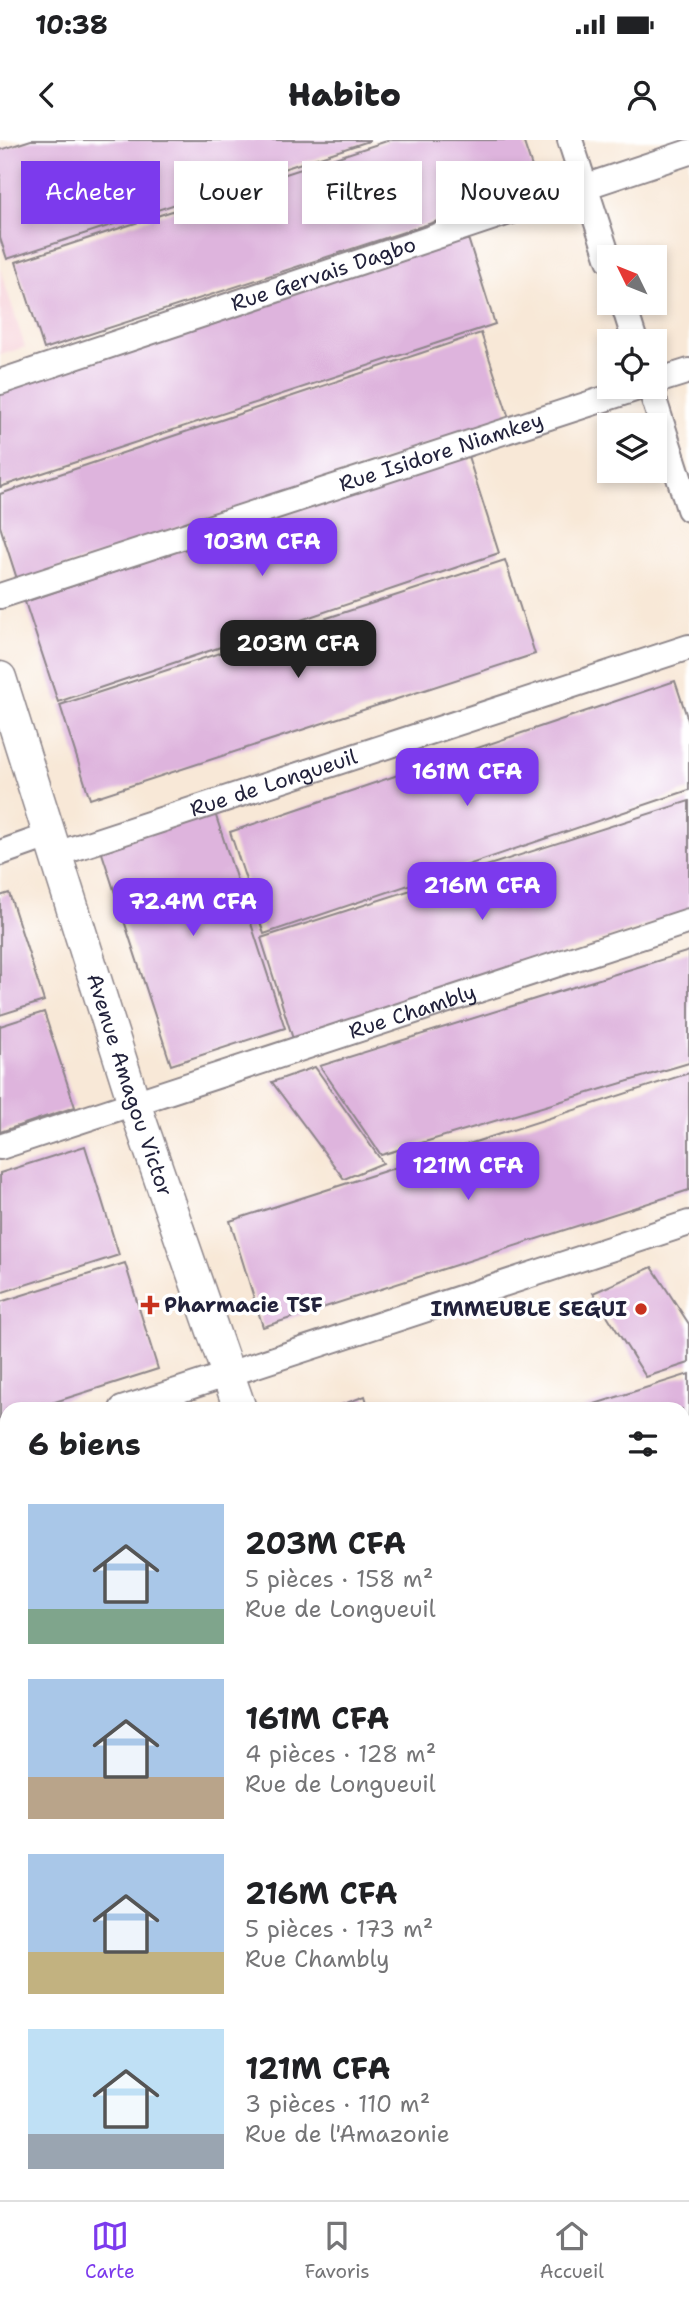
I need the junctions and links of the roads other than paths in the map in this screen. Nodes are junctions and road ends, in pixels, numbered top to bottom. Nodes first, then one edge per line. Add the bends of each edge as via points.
1 (570, 140) edge
2 (689, 152) edge
3 (586, 188) junction
4 (604, 245) edge
5 (689, 371) edge
6 (667, 378) edge
7 (0, 382) edge
8 (604, 399) edge
9 (654, 399) edge
10 (689, 509) edge
11 (0, 596) edge
12 (689, 647) edge
13 (0, 678) edge
14 (54, 844) junction
15 (0, 853) edge
16 (689, 921) edge
17 (134, 1103) junction
18 (0, 1147) edge
19 (689, 1223) edge
20 (229, 1374) junction
21 (143, 1402) edge
22 (238, 1402) edge

1 - 3 street
2 - 3 street, Rue Gervais Dagbo
3 - 4 street
3 - 7 street, Rue Gervais Dagbo
5 - 6 street
8 - 11 street, Rue Isidore Niamkey
9 - 10 street
12 - 14 street, Rue de Longueuil
13 - 14 street, Avenue Amagou Victor
14 - 15 street, Rue de Longueuil
14 - 17 street, Avenue Amagou Victor
16 - 17 street, Rue Chambly
17 - 18 street, Rue Chambly
17 - 20 street, Avenue Amagou Victor
19 - 20 street
20 - 21 street
20 - 22 street, Avenue Amagou Victor

